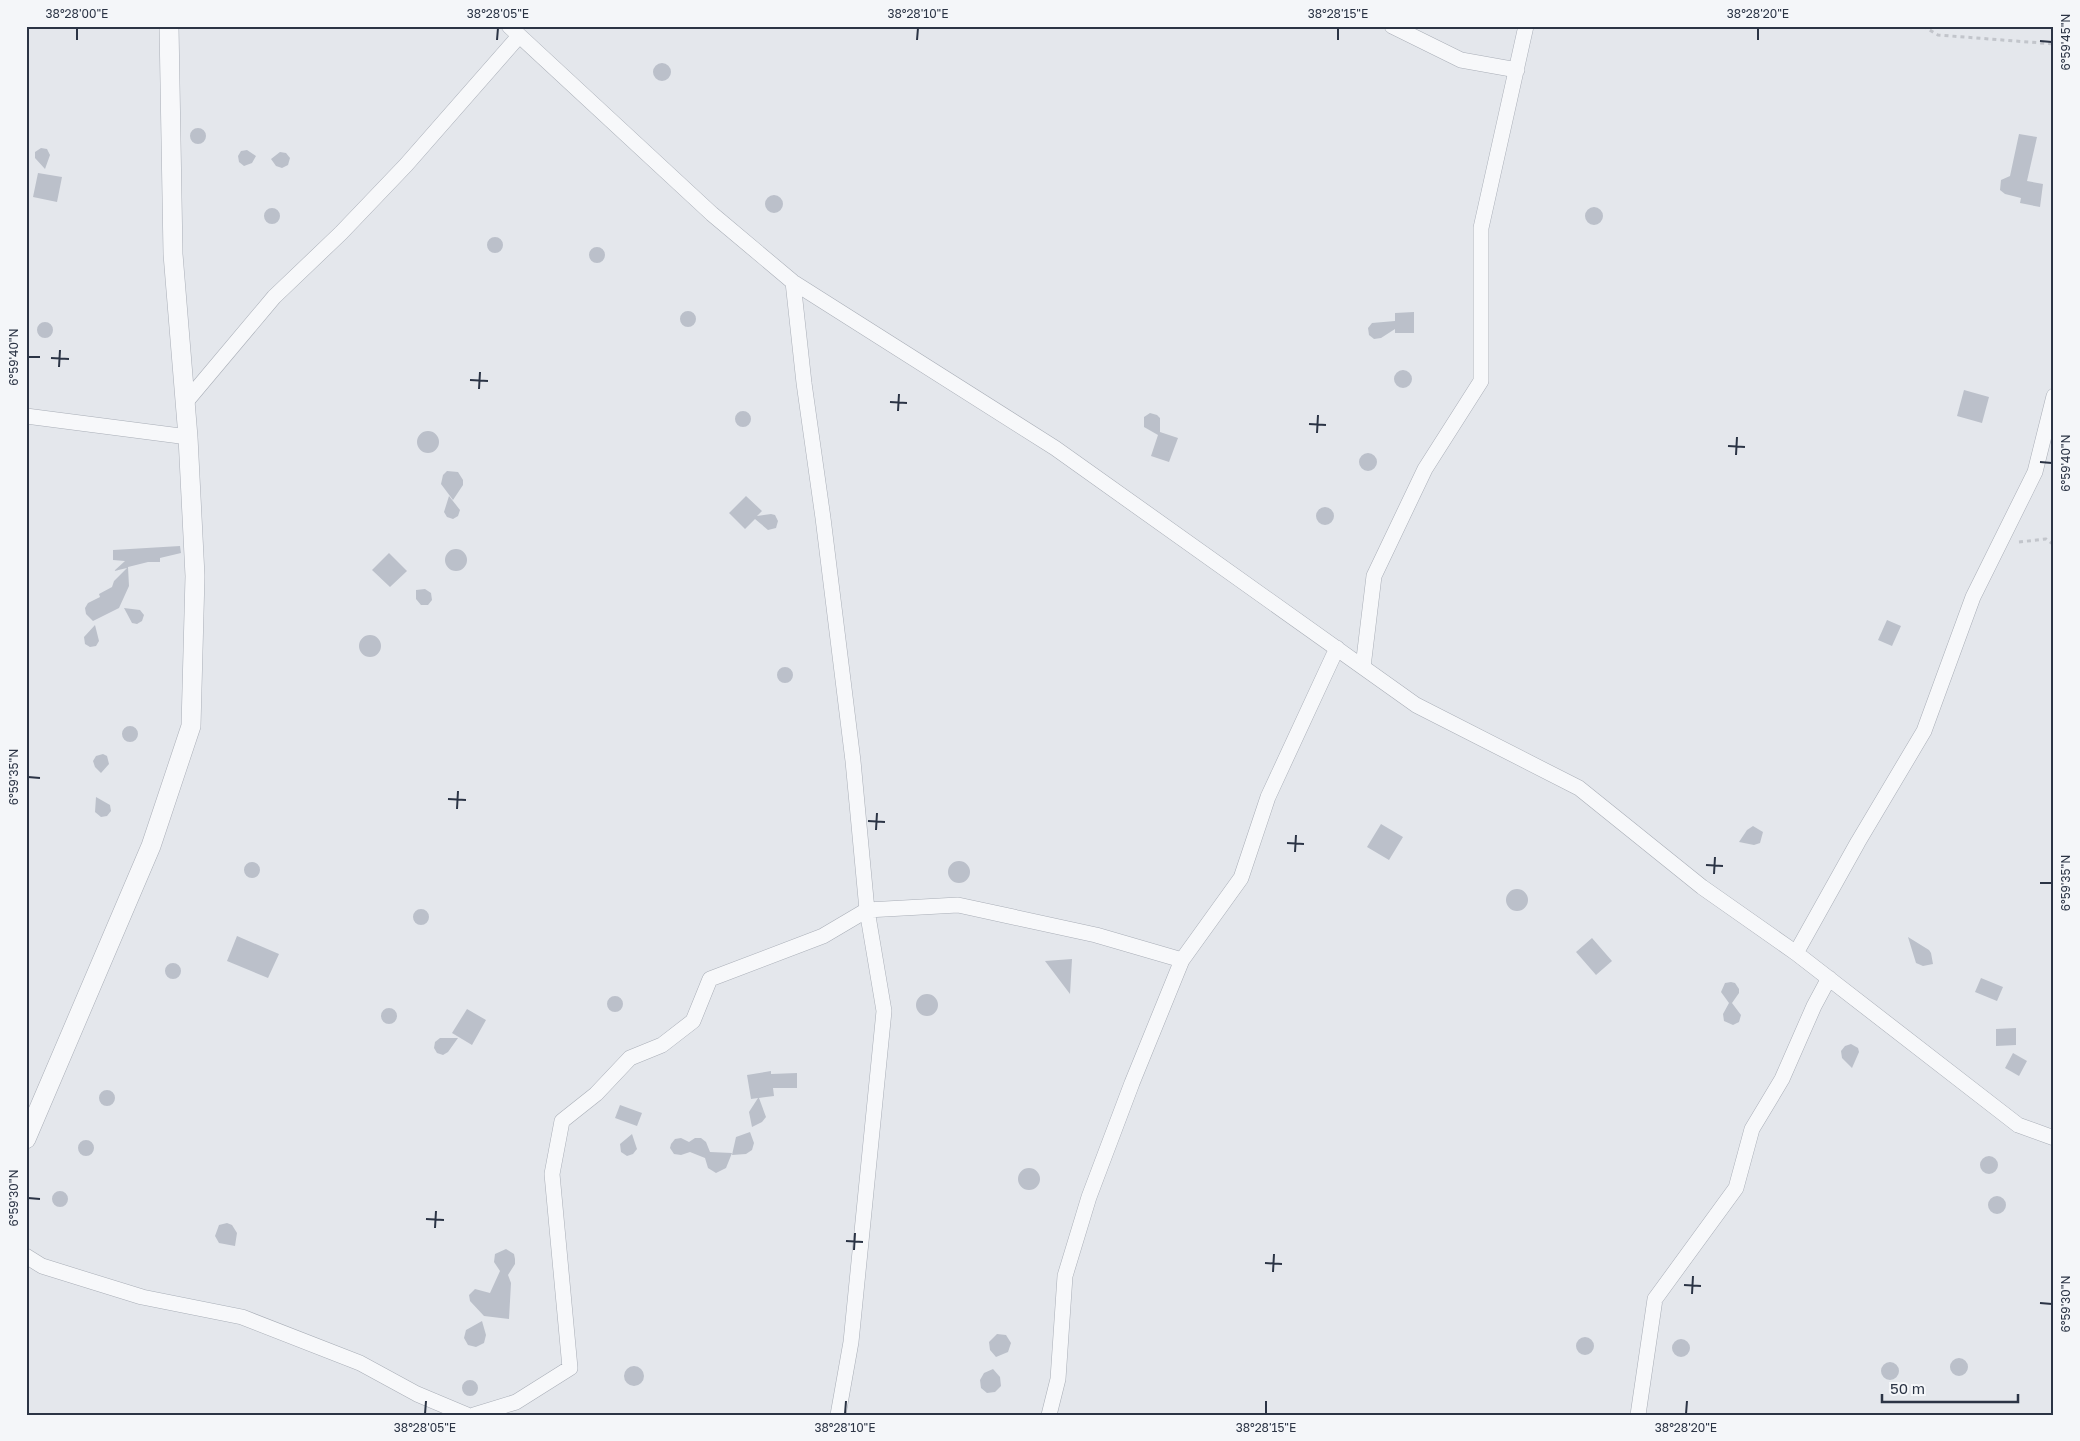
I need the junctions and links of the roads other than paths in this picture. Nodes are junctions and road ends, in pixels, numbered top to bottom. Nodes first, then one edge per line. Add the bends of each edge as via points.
1 (169, 26) edge
2 (1392, 26) edge
3 (1526, 26) edge
4 (514, 31) edge
5 (1516, 70) junction
6 (793, 282) junction
7 (2054, 396) edge
8 (185, 402) junction
9 (26, 416) edge
10 (188, 437) junction
11 (1337, 648) junction
12 (1363, 667) junction
13 (867, 910) junction
14 (1796, 953) junction
15 (1182, 960) junction
16 (1829, 978) junction
17 (2054, 1138) edge
18 (26, 1139) edge
19 (26, 1256) edge
20 (467, 1415) edge
21 (474, 1415) edge
22 (838, 1415) edge
23 (1049, 1415) edge
24 (1638, 1415) edge

1 - 8 street via 173,254
2 - 5 street via 1461,60
3 - 5 street
4 - 6 street via 712,214
4 - 8 street via 406,165 274,297
5 - 12 street via 1481,228 1481,381 1424,469 1374,576
6 - 11 street via 1055,448
6 - 13 street via 853,761
7 - 14 street via 2035,472 1973,597 1924,731
8 - 10 street
9 - 10 street
10 - 18 street via 195,576 191,726 151,846
11 - 12 street
11 - 15 street via 1268,797 1242,878
12 - 14 street via 1416,705 1579,788 1702,887
13 - 15 street via 958,905 1096,935
13 - 21 street via 823,936 710,979 694,1021 662,1045 630,1058 596,1094 562,1121 552,1174 570,1368 516,1402
13 - 22 street via 884,1011 851,1342
14 - 16 street
15 - 23 street via 1089,1197 1065,1276 1058,1379
16 - 17 street via 2018,1125
16 - 24 street via 1782,1079 1752,1129 1736,1188 1656,1300
19 - 20 street via 42,1266 142,1297 242,1317 360,1363 417,1394

